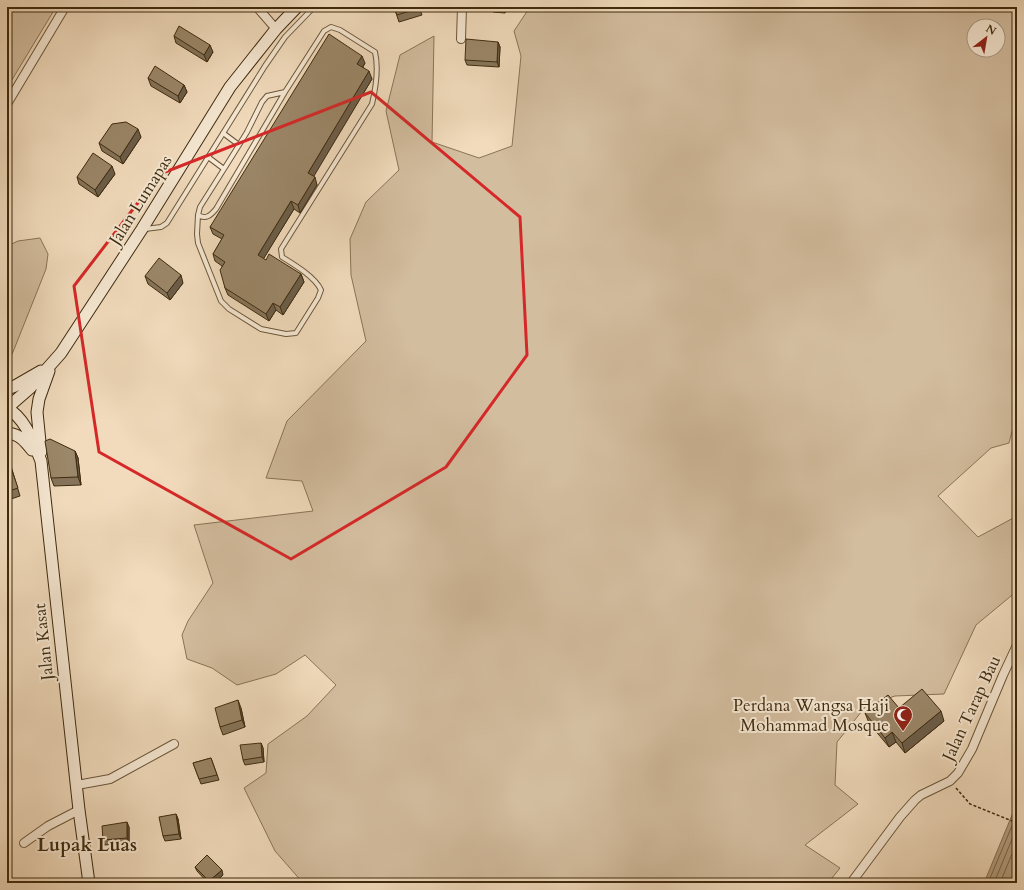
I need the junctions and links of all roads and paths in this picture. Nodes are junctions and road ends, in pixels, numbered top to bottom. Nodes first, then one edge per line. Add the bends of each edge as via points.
1 (65, 7) edge
2 (257, 7) edge
3 (297, 7) edge
4 (314, 7) edge
5 (462, 7) edge
6 (276, 29) junction
7 (461, 40) dead end
8 (285, 92) junction
9 (7, 104) edge
10 (222, 133) junction
11 (239, 145) junction
12 (208, 158) junction
13 (224, 169) junction
14 (198, 215) junction
15 (142, 229) junction
16 (50, 366) junction
17 (7, 389) edge
18 (7, 408) edge
19 (7, 433) edge
20 (41, 461) junction
21 (1017, 645) edge
22 (174, 744) dead end
23 (950, 781) junction
24 (77, 785) junction
25 (79, 810) junction
26 (1017, 823) edge
27 (24, 843) dead end
28 (89, 883) edge
29 (851, 883) edge

1 - 9 street
2 - 6 street
3 - 6 main road, Jalan Lumapas
4 - 10 lane via 285,37
5 - 7 street
6 - 15 main road, Jalan Lumapas via 230,86
8 - 11 lane via 264,99
8 - 14 lane via 216,209 206,217
8 - 14 lane via 324,31 331,27 375,52 377,69 372,104 281,250 282,257 318,284 321,290 296,333 286,334 261,329 221,301 198,243
10 - 11 lane
10 - 12 lane
11 - 13 lane
12 - 13 lane
12 - 15 lane via 167,223 161,227
13 - 14 lane via 200,207
15 - 16 main road, Jalan Lumapas via 85,318
16 - 17 main road
16 - 18 main road, Jalan Lumapas
16 - 20 main road via 38,406
18 - 20 main road, Jalan Kasat via 19,416
19 - 20 main road via 22,437
20 - 24 main road, Jalan Kasat
21 - 23 street, Jalan Tarap Bau via 972,749 958,773
22 - 24 street via 110,778
23 - 26 path via 970,804
23 - 29 street, Jalan Tarap Bau via 915,800
24 - 25 main road, Jalan Kasat
25 - 27 street via 48,826
25 - 28 main road, Jalan Kasat

